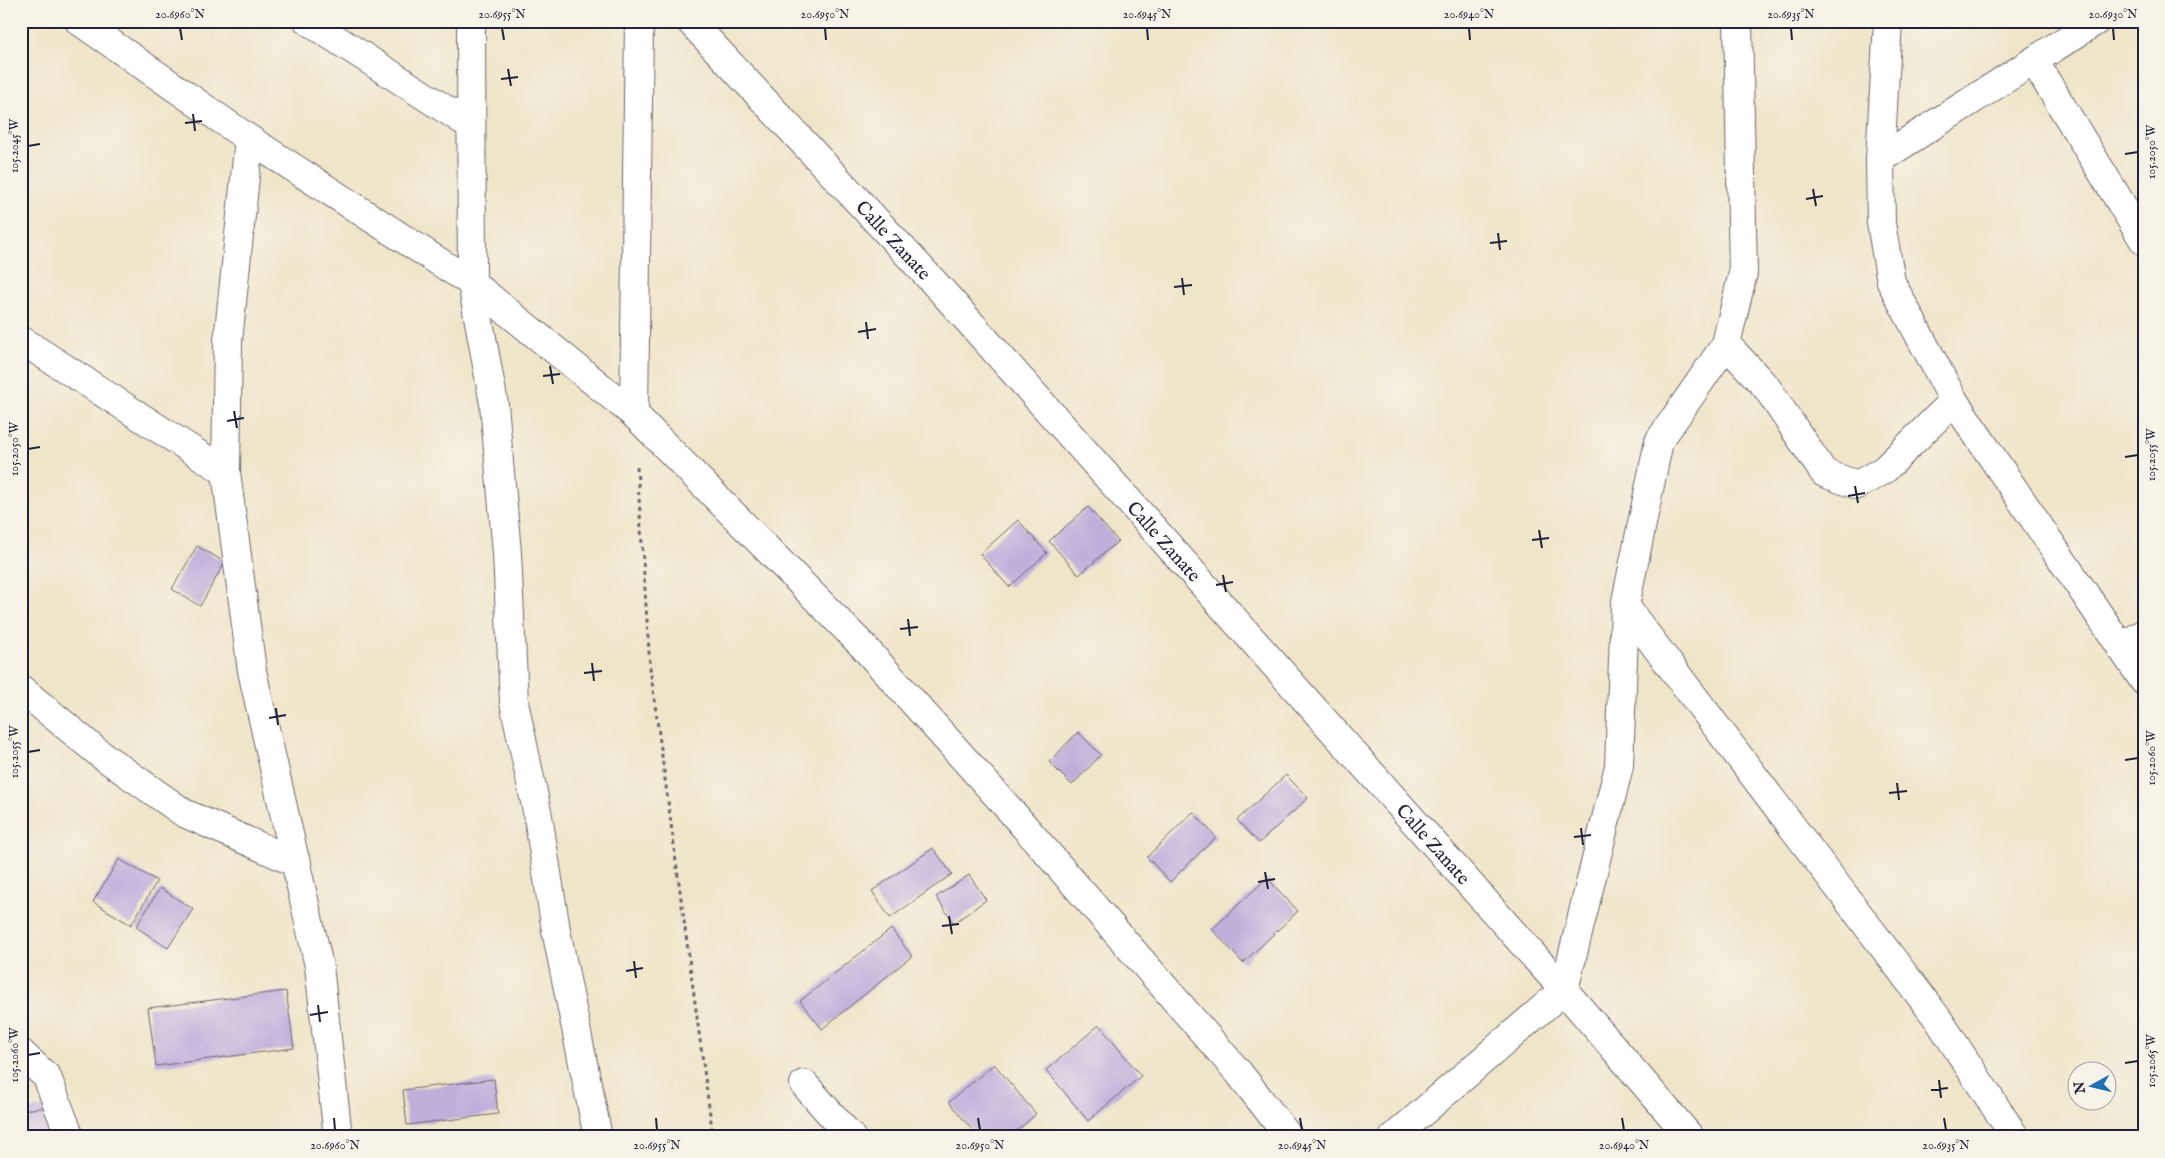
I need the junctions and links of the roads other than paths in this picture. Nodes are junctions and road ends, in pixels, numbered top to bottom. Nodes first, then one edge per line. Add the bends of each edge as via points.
1 (79, 21) edge
2 (308, 21) edge
3 (471, 21) edge
4 (639, 21) edge
5 (690, 21) edge
6 (1738, 21) edge
7 (1888, 21) edge
8 (2096, 21) edge
9 (2034, 61) junction
10 (470, 125) junction
11 (249, 139) junction
12 (1880, 158) junction
13 (2144, 241) edge
14 (472, 283) junction
15 (21, 340) edge
16 (1726, 344) junction
17 (1954, 401) junction
18 (634, 414) junction
19 (226, 472) junction
20 (1625, 606) junction
21 (2144, 633) edge
22 (2121, 648) junction
23 (2144, 681) edge
24 (21, 689) edge
25 (297, 863) junction
26 (1564, 990) junction
27 (21, 1053) edge
28 (804, 1084) dead end
29 (70, 1137) edge
30 (338, 1137) edge
31 (598, 1137) edge
32 (851, 1137) edge
33 (1289, 1137) edge
34 (1394, 1137) edge
35 (1690, 1137) edge
36 (2016, 1137) edge

1 - 11 street
2 - 10 street
3 - 10 street
4 - 18 street
5 - 26 street, Calle Zanate via 941,290
6 - 16 street via 1743,273
7 - 12 street
8 - 9 street
9 - 12 street
9 - 13 street
10 - 14 street
11 - 14 street
11 - 19 street via 228,341
12 - 17 street via 1881,223 1892,282
14 - 18 street
14 - 31 street via 494,404 507,553 514,702
15 - 19 street
16 - 17 street via 1767,388 1824,473 1857,485 1884,470
16 - 20 street via 1659,441
17 - 22 street
18 - 33 street via 870,653 1240,1074
19 - 25 street via 252,671
20 - 26 street via 1619,766
20 - 36 street via 1938,1019
21 - 22 street
22 - 23 street
24 - 25 street via 100,754 184,813
25 - 30 street via 319,966
26 - 34 street
26 - 35 street, Calle Zanate
27 - 29 street via 47,1077
28 - 32 street

